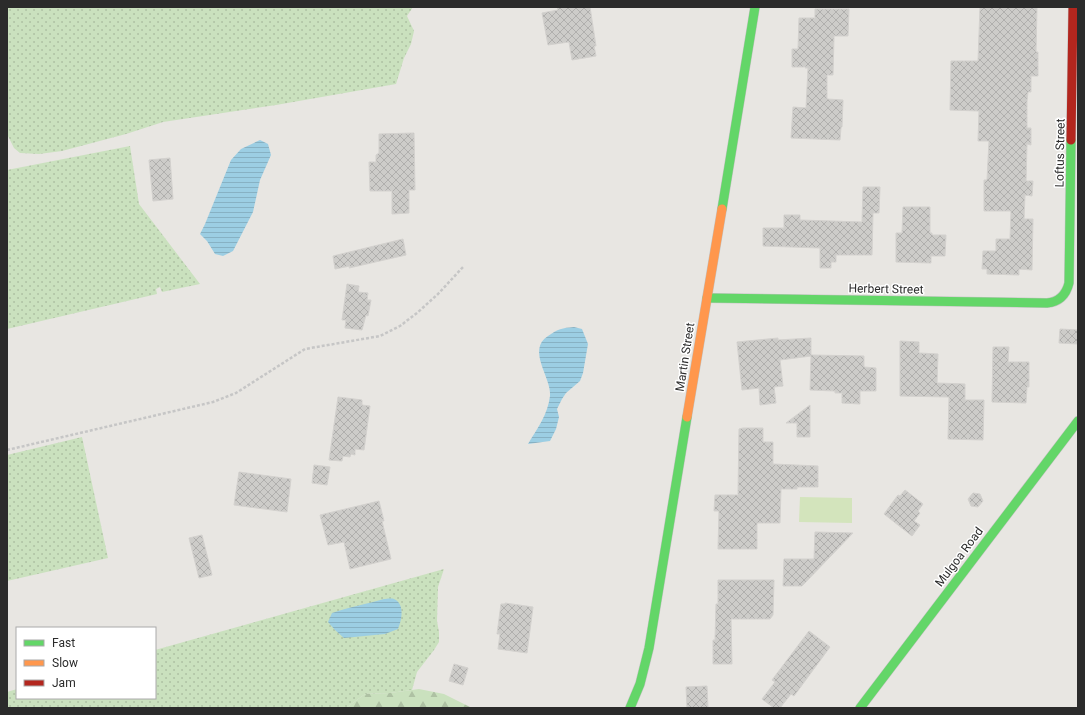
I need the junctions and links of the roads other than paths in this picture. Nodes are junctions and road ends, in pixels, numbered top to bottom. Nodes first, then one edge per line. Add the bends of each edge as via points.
1 (754, 7) edge
2 (1073, 7) edge
3 (1063, 297) joint
4 (707, 298) junction
5 (1078, 421) edge
6 (630, 708) edge
7 (860, 708) edge

1 - 4 street, Martin Street
2 - 3 street, Loftus Street via 1069,283
3 - 4 street, Herbert Street via 1056,302 1047,303
4 - 6 street, Martin Street via 649,648 640,684
5 - 7 street, Mulgoa Road

